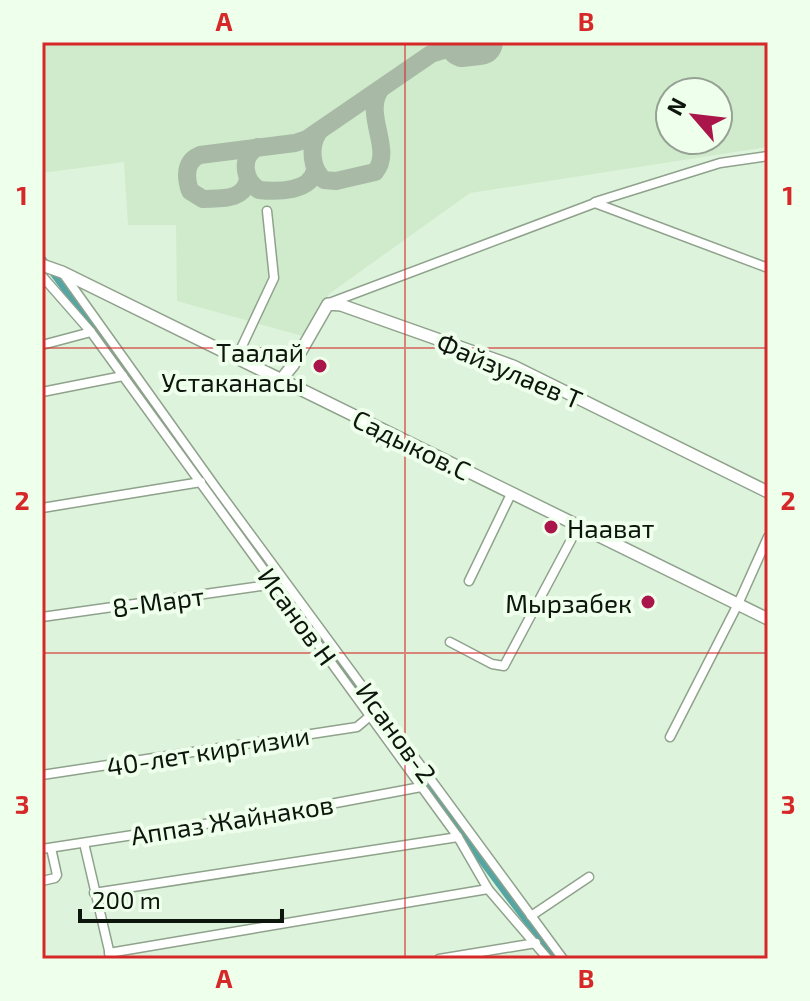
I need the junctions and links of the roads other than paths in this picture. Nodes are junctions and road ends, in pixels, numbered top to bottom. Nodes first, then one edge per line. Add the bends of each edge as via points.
1 (768, 156) edge
2 (595, 203) junction
3 (267, 211) dead end
4 (42, 265) edge
5 (768, 268) edge
6 (59, 270) junction
7 (42, 276) edge
8 (328, 304) junction
9 (91, 332) junction
10 (42, 345) edge
11 (236, 359) junction
12 (123, 376) junction
13 (280, 381) junction
14 (42, 392) edge
15 (201, 482) junction
16 (512, 492) junction
17 (768, 492) edge
18 (42, 508) edge
19 (579, 525) junction
20 (768, 537) edge
21 (469, 581) dead end
22 (275, 584) junction
23 (738, 604) junction
24 (42, 617) edge
25 (768, 619) edge
26 (450, 642) dead end
27 (370, 716) junction
28 (670, 737) dead end
29 (42, 775) edge
30 (421, 787) junction
31 (458, 837) junction
32 (84, 843) junction
33 (47, 848) edge
34 (589, 877) dead end
35 (42, 881) edge
36 (488, 889) junction
37 (94, 893) junction
38 (531, 916) junction
39 (536, 943) junction
40 (110, 956) edge
41 (439, 959) edge
42 (548, 959) edge
43 (563, 959) edge

1 - 2 street via 720,163
2 - 5 street
2 - 8 street
3 - 11 street via 274,278
4 - 6 main road, Садыков.С
6 - 11 main road, Садыков.С
6 - 38 street, Исанов-2
7 - 9 street, Исанов Н
8 - 13 main road
8 - 17 main road, Файзулаев Т via 513,366
9 - 10 street
9 - 12 street, Исанов Н
11 - 13 main road, Садыков.С
12 - 14 street
12 - 15 street, Исанов Н
13 - 16 main road, Садыков.С
15 - 18 street
15 - 22 street, Исанов Н
16 - 19 main road, Садыков.С
16 - 21 street
19 - 23 main road, Садыков.С
19 - 26 street via 504,666
20 - 23 street
22 - 24 street, 8-Март
22 - 27 street, Исанов Н
23 - 25 main road, Садыков.С
23 - 28 street
27 - 29 street, 40-лет киргизии via 357,727
27 - 30 street, Исанов Н
30 - 31 street, Исанов Н
30 - 32 street, Аппаз Жайнаков
31 - 36 street, Исанов Н
31 - 37 street, Аппаз Жайнаков
32 - 33 street, Аппаз Жайнаков
32 - 37 street
33 - 35 street via 57,875
34 - 38 street
36 - 39 street, Исанов Н
36 - 40 street
37 - 40 street
38 - 43 street, Исанов-2
39 - 41 street
39 - 42 street, Исанов Н

